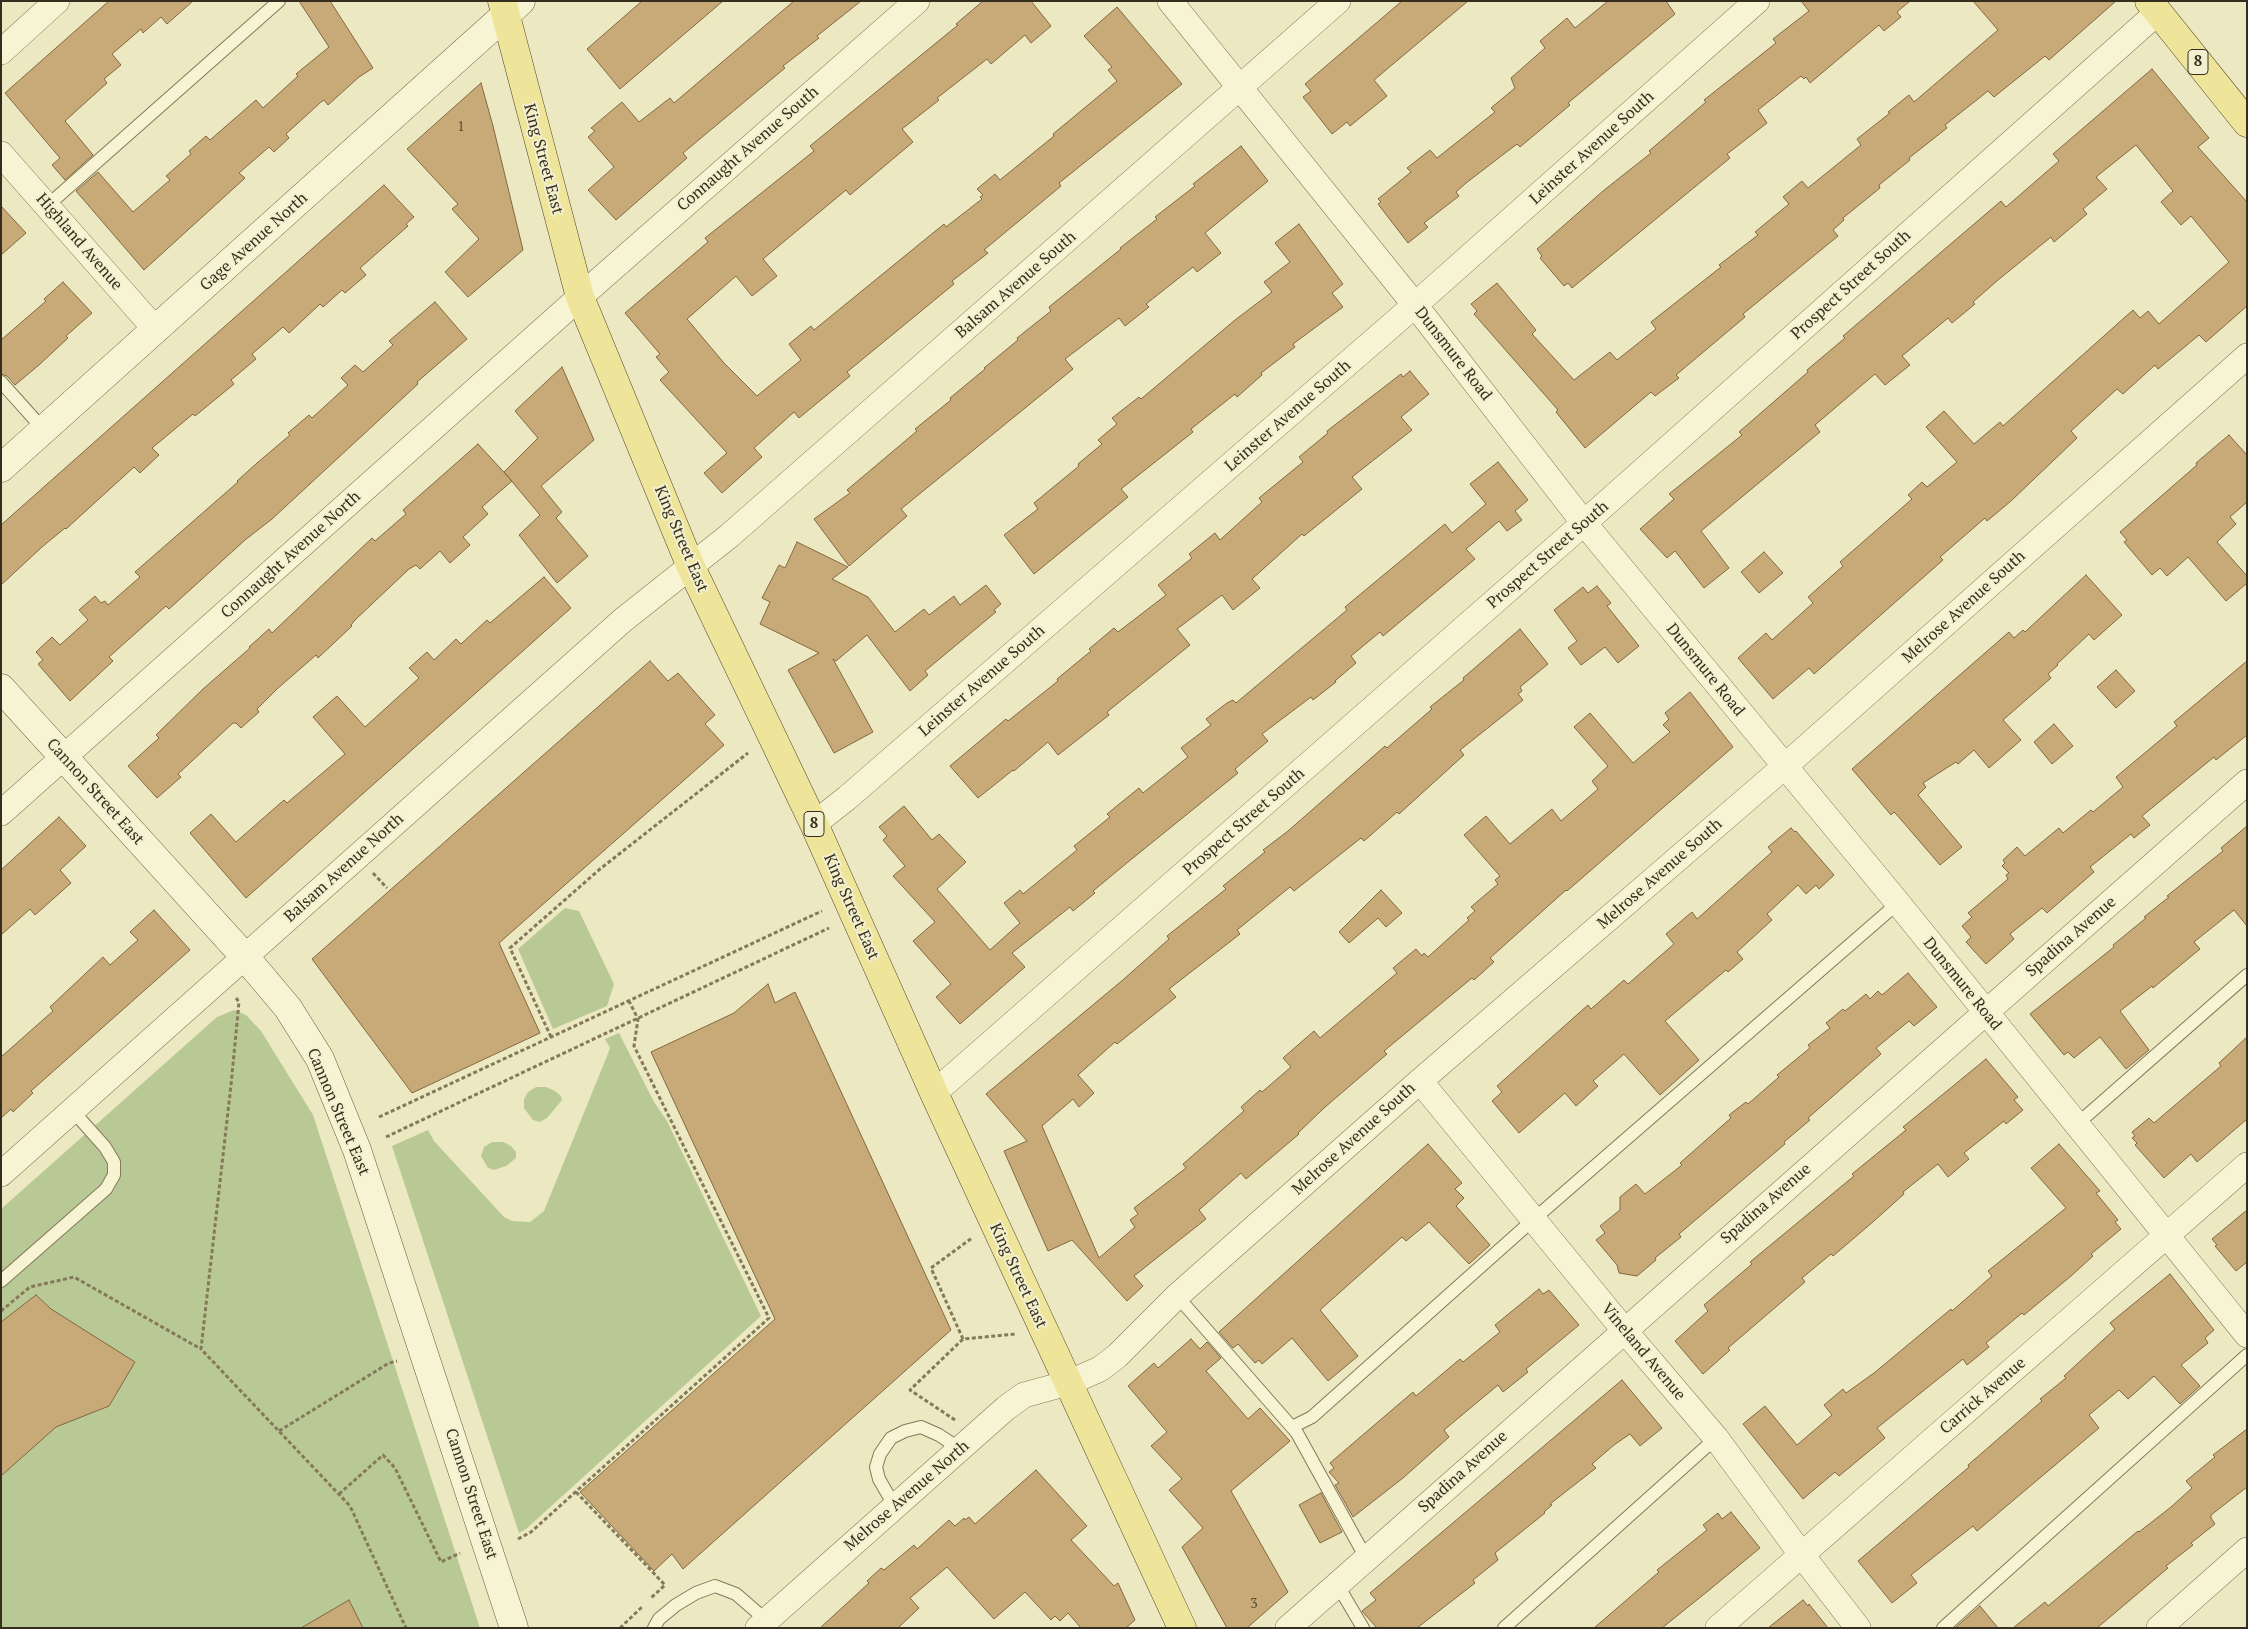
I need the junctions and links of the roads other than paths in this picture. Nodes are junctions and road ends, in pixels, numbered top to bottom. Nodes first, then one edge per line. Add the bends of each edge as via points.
1 (57, 1) edge
2 (279, 1) edge
3 (917, 1) edge
4 (1170, 1) edge
5 (1338, 1) edge
6 (1757, 1) edge
7 (510, 6) edge
8 (2154, 6) edge
9 (1, 52) edge
10 (1239, 89) junction
11 (2245, 116) edge
12 (1, 154) edge
13 (47, 206) junction
14 (580, 297) junction
15 (1415, 306) junction
16 (156, 330) junction
17 (2247, 356) edge
18 (1, 382) edge
19 (44, 430) junction
20 (1, 468) edge
21 (1584, 523) junction
22 (692, 567) junction
23 (1, 688) edge
24 (65, 758) junction
25 (1784, 767) junction
26 (2247, 782) edge
27 (1, 813) edge
28 (814, 824) junction
29 (1898, 904) junction
30 (245, 957) junction
31 (2247, 975) edge
32 (1985, 1012) junction
33 (1420, 1081) junction
34 (934, 1093) junction
35 (72, 1110) junction
36 (2076, 1125) junction
37 (2247, 1165) edge
38 (1, 1174) edge
39 (1534, 1219) junction
40 (2168, 1235) junction
41 (1, 1281) edge
42 (1177, 1296) junction
43 (1624, 1330) junction
44 (2247, 1335) edge
45 (2247, 1355) edge
46 (1068, 1383) junction
47 (1292, 1427) junction
48 (1716, 1438) junction
49 (960, 1449) junction
50 (895, 1507) junction
51 (2247, 1550) edge
52 (1801, 1554) junction
53 (1366, 1558) junction
54 (1337, 1584) junction
55 (762, 1624) edge
56 (1179, 1627) edge
57 (514, 1628) edge
58 (654, 1628) edge
59 (1288, 1628) edge
60 (1363, 1628) edge
61 (1504, 1628) edge
62 (1718, 1628) edge
63 (1858, 1628) edge
64 (1943, 1628) edge
65 (2159, 1628) edge

1 - 9 street
2 - 13 lane
3 - 14 street, Connaught Avenue South
4 - 10 street, Dunsmure Road
5 - 10 street, Balsam Avenue South
6 - 15 street, Leinster Avenue South
7 - 14 main road, King Street East / 8
7 - 16 main road, Gage Avenue North
8 - 11 main road, 8
8 - 21 street, Prospect Street South
10 - 15 street, Dunsmure Road
10 - 22 street, Balsam Avenue South
12 - 13 street, Highland Avenue
13 - 16 street, Highland Avenue
14 - 22 main road, King Street East / 8
14 - 24 street, Connaught Avenue North
15 - 21 street, Dunsmure Road
15 - 28 street, Leinster Avenue South
16 - 19 main road, Gage Avenue North
17 - 25 street, Melrose Avenue South
18 - 19 lane
19 - 20 main road, Gage Avenue North
21 - 25 street, Dunsmure Road
21 - 34 street, Prospect Street South
22 - 28 main road, King Street East / 8
22 - 30 street, Balsam Avenue North via 623,620
23 - 24 main road, Cannon Street East
24 - 27 street, Connaught Avenue North
24 - 30 main road, Cannon Street East
25 - 29 street, Dunsmure Road
25 - 33 street, Melrose Avenue South
26 - 32 street, Spadina Avenue
28 - 34 main road, King Street East / 8
29 - 32 street, Dunsmure Road
29 - 39 lane
30 - 35 street, Balsam Avenue North
30 - 57 main road, Cannon Street East via 288,1008 320,1059 350,1132
31 - 36 lane
32 - 36 street, Dunsmure Road
32 - 43 street, Spadina Avenue
33 - 39 street, Vineland Avenue
33 - 42 street, Melrose Avenue South
34 - 46 main road, King Street East / 8
35 - 38 street, Balsam Avenue North
35 - 41 lane via 105,1148 114,1162 114,1175 106,1189
36 - 40 street, Dunsmure Road
37 - 40 street, Carrick Avenue
39 - 43 street, Vineland Avenue
39 - 47 lane via 1312,1417
40 - 44 street, Dunsmure Road
40 - 52 street, Carrick Avenue
42 - 46 street, Melrose Avenue South via 1100,1369
42 - 47 lane
43 - 48 street, Vineland Avenue
43 - 53 street, Spadina Avenue
45 - 64 lane
46 - 49 street, Melrose Avenue North via 1024,1395
46 - 56 main road, King Street East / 8
47 - 53 lane
48 - 52 street, Vineland Avenue
48 - 61 lane
49 - 50 street, Melrose Avenue North
49 - 50 lane via 921,1427 891,1438 876,1467
50 - 55 street, Melrose Avenue North
51 - 65 street
52 - 62 street, Carrick Avenue
52 - 63 street, Vineland Avenue
53 - 54 street, Spadina Avenue
54 - 59 street, Spadina Avenue
54 - 60 lane
55 - 58 lane via 736,1594 716,1586 696,1593 676,1606 659,1619

